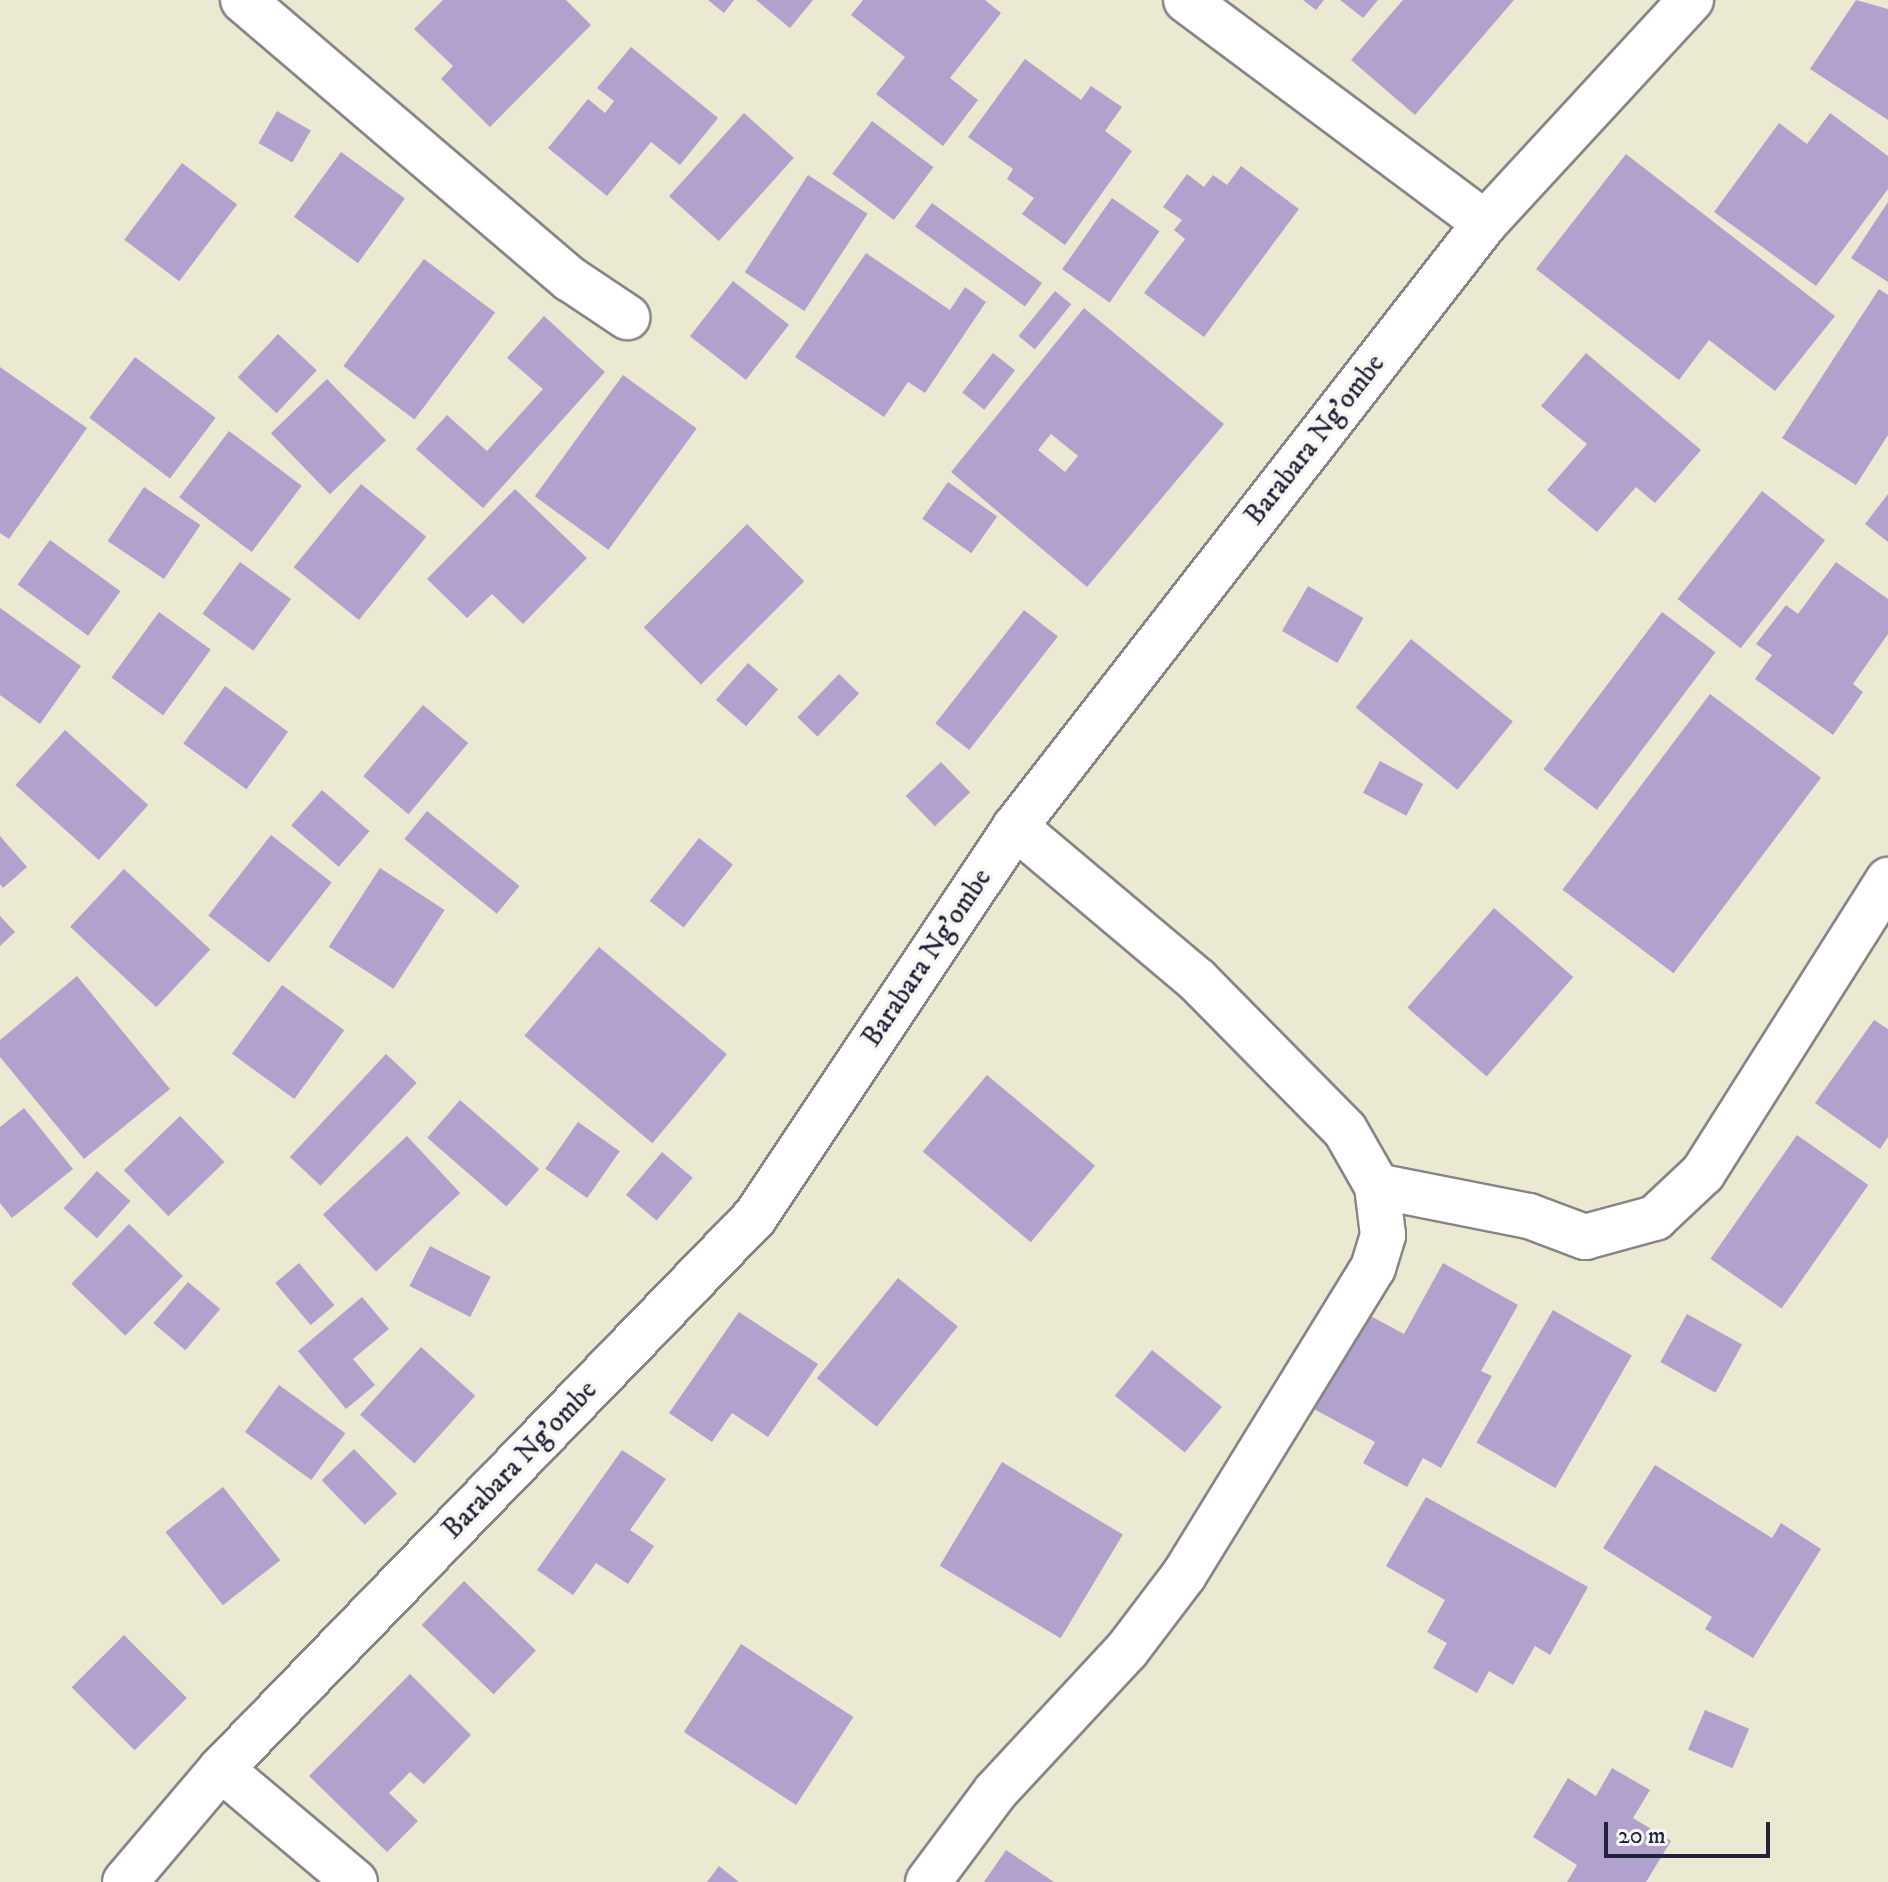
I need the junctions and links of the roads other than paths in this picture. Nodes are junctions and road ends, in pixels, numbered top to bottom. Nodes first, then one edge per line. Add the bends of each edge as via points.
1 (243, 0) edge
2 (1186, 0) edge
3 (1691, 0) edge
4 (1485, 223) junction
5 (627, 317) dead end
6 (1015, 827) junction
7 (1888, 880) edge
8 (1377, 1186) junction
9 (221, 1769) junction
10 (125, 1882) edge
11 (355, 1882) edge
12 (928, 1882) edge

1 - 5 street via 570,279
2 - 4 street
3 - 4 street, Barabara Ng'ombe
4 - 6 street, Barabara Ng'ombe
6 - 8 street via 1197,980 1345,1130
6 - 9 street, Barabara Ng'ombe via 755,1217
7 - 8 street via 1703,1173 1655,1218 1585,1237 1529,1216
8 - 12 street via 1383,1235 1373,1268 1184,1575 1127,1650 995,1792
9 - 10 street, Barabara Ng'ombe
9 - 11 street

